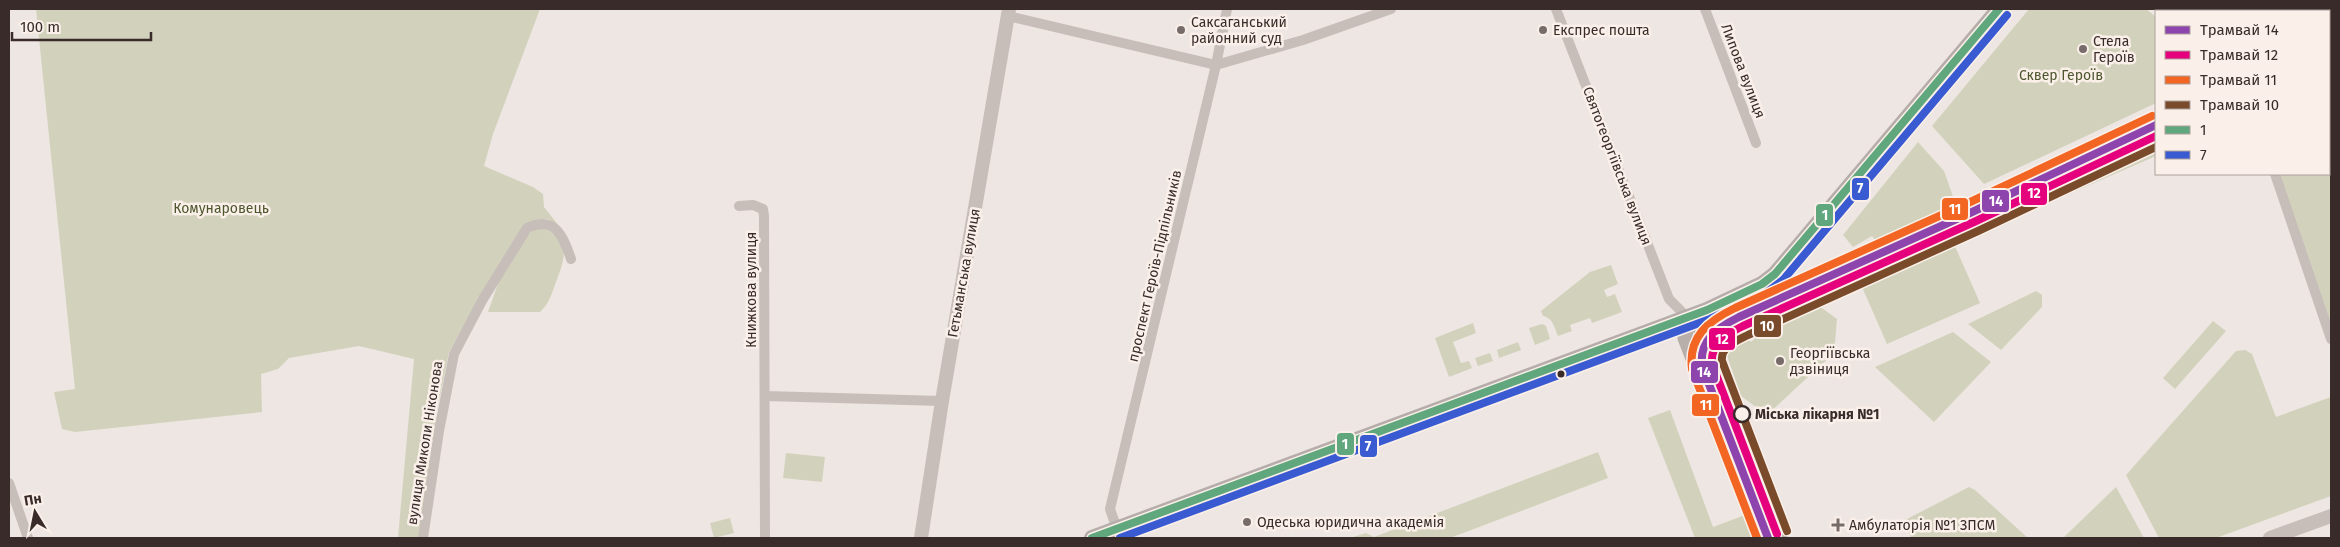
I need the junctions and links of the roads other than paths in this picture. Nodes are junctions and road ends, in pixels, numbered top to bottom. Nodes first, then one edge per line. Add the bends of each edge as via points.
1 (1227, 9) edge
2 (1391, 9) edge
3 (1556, 9) edge
4 (1705, 9) edge
5 (1999, 9) edge
6 (1008, 12) edge
7 (1216, 65) junction
8 (2155, 118) edge
9 (1756, 142) dead end
10 (2275, 175) edge
11 (740, 206) dead end
12 (571, 259) dead end
13 (1707, 310) junction
14 (1687, 317) junction
15 (2331, 339) edge
16 (766, 396) junction
17 (942, 401) junction
18 (9, 483) edge
19 (2331, 516) edge
20 (1117, 529) junction
21 (28, 538) edge
22 (423, 538) edge
23 (765, 538) edge
24 (921, 538) edge
25 (1092, 538) edge
26 (1762, 538) edge
27 (1781, 538) edge
28 (2270, 538) edge

1 - 7 street, проспект Героїв-Підпільників
2 - 7 street via 1303,40
3 - 14 street, Святогеоргіївська вулиця via 1669,299
4 - 9 street, Липова вулиця
5 - 13 main road via 1775,274 1762,284
6 - 7 street
6 - 17 street, Гетьманська вулиця
7 - 20 street, проспект Героїв-Підпільників via 1110,509
8 - 13 street via 1968,208 1768,298
10 - 15 street
11 - 16 street, Книжкова вулиця via 754,204 763,209 764,216
12 - 22 street, вулиця Миколи Ніконова via 557,230 547,223 527,228 483,299 454,354
13 - 14 main road
14 - 20 main road
14 - 26 main road via 1685,338
14 - 27 main road, Святогеоргіївська вулиця via 1703,331
16 - 17 street
16 - 23 street, Книжкова вулиця
17 - 24 street, Гетьманська вулиця
18 - 21 street
19 - 28 street
20 - 25 main road

